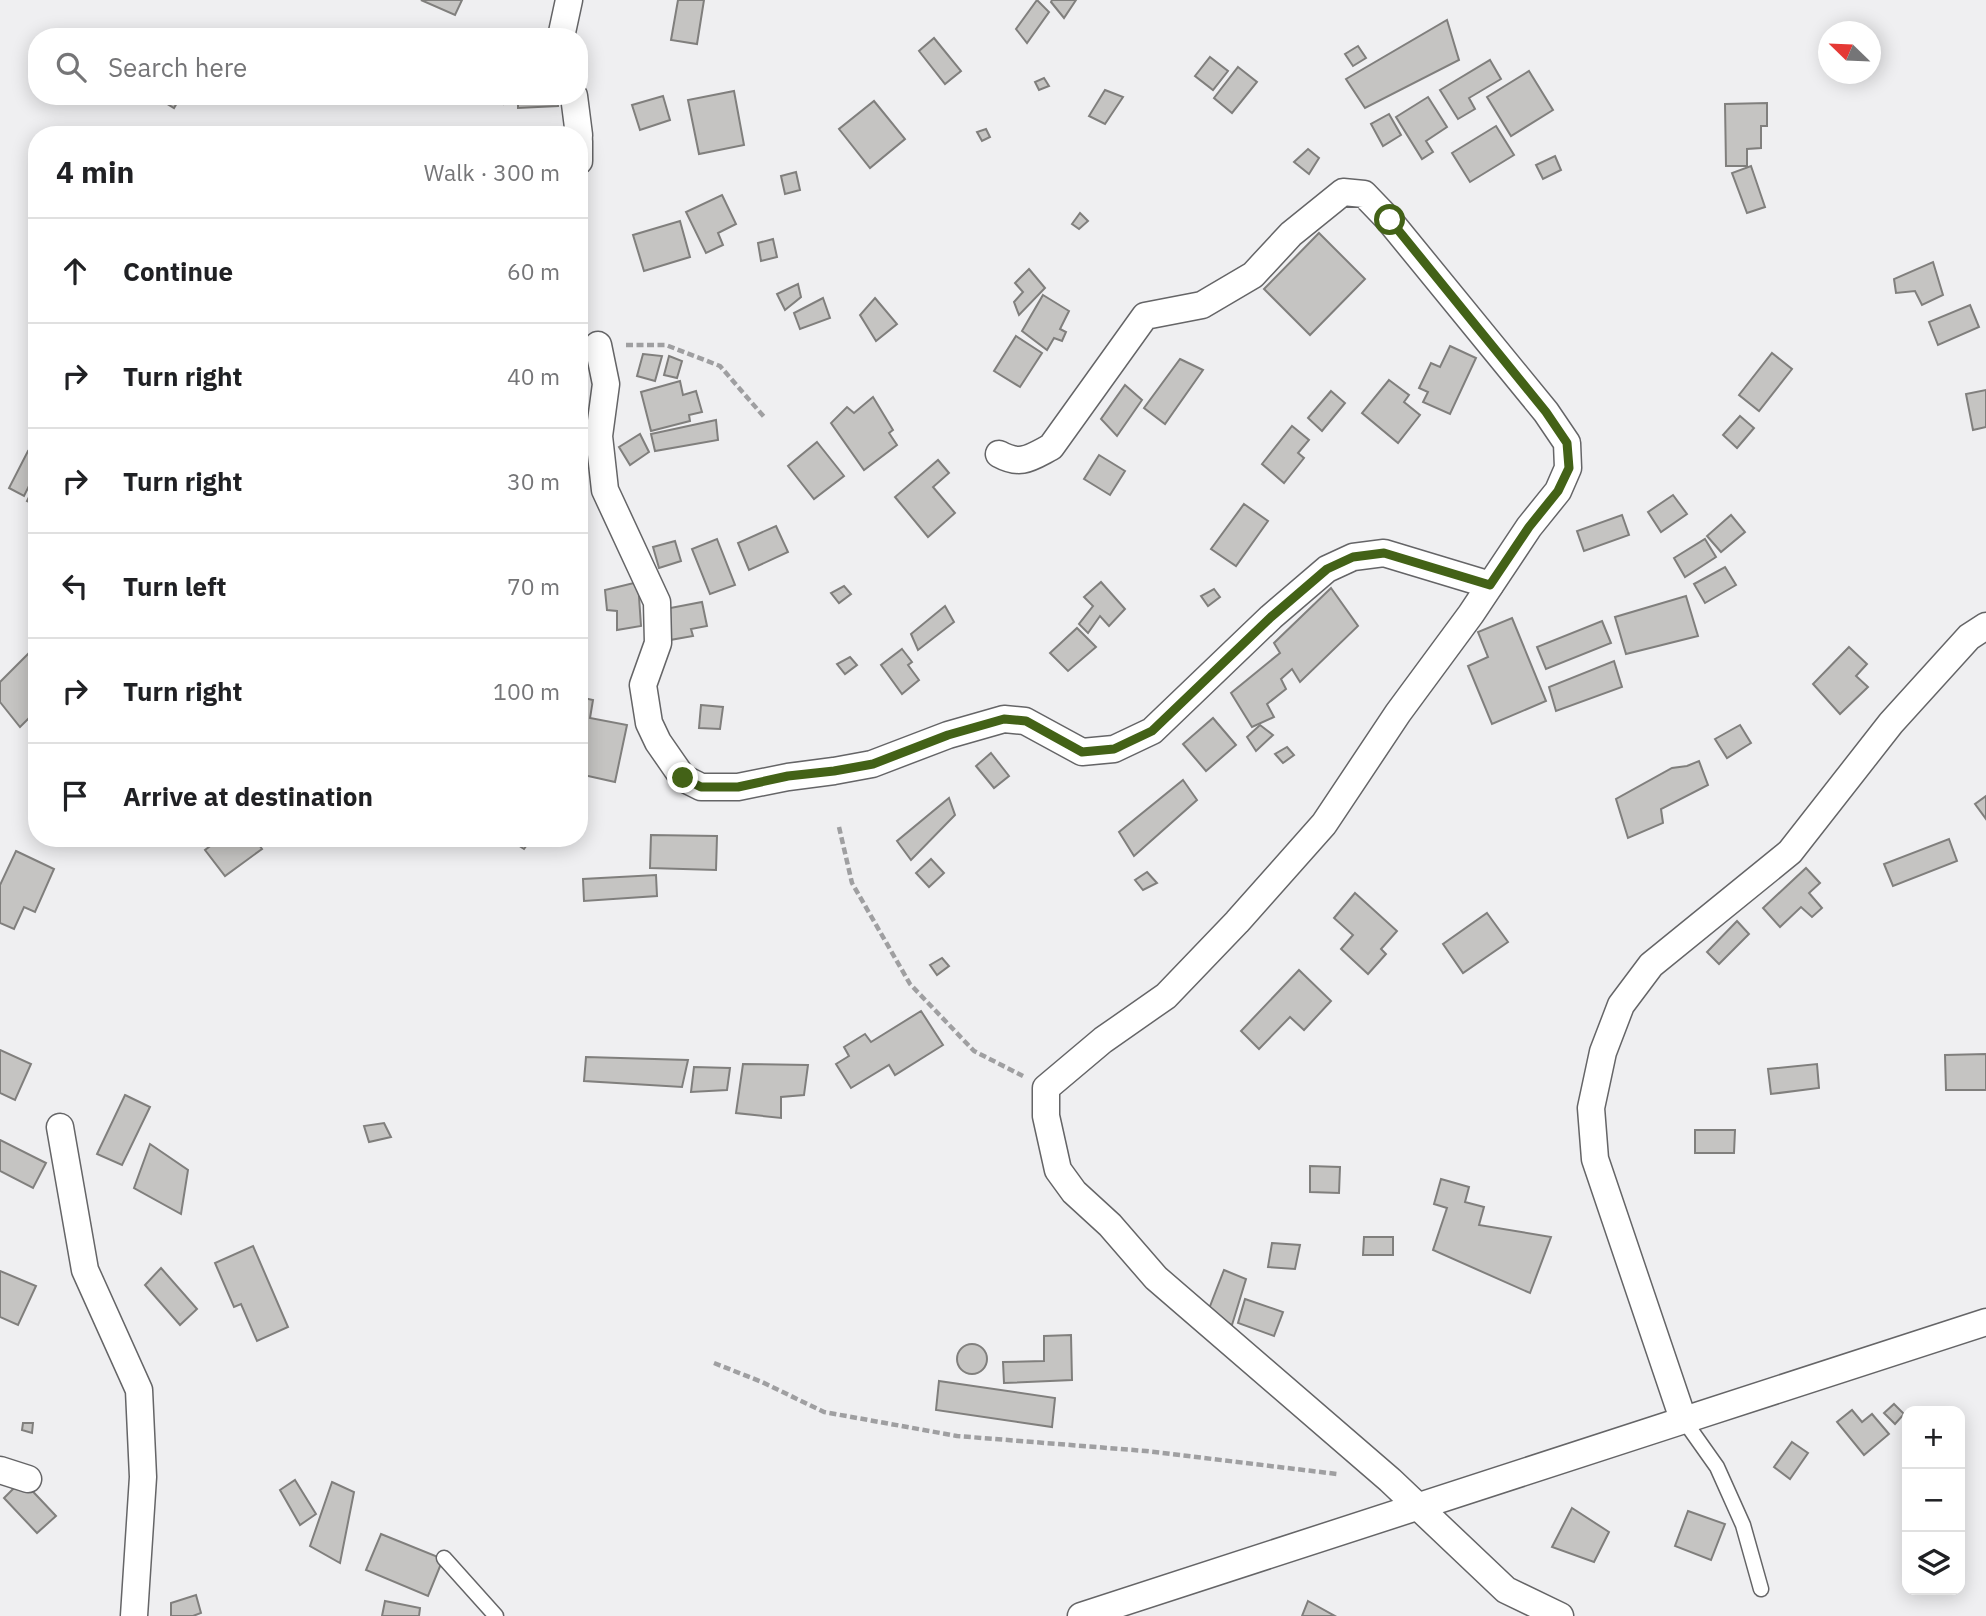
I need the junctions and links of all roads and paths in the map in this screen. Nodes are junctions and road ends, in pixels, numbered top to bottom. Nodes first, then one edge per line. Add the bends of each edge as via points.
1 (569, 0) edge
2 (563, 28) edge
3 (574, 105) edge
4 (578, 126) edge
5 (598, 345) joint
6 (765, 418) dead end
7 (999, 454) dead end
8 (1490, 585) junction
9 (1986, 626) edge
10 (839, 827) dead end
11 (1046, 1088) junction
12 (60, 1127) dead end
13 (1986, 1322) edge
14 (714, 1363) dead end
15 (1683, 1419) junction
16 (0, 1469) edge
17 (28, 1479) dead end
18 (1390, 1480) junction
19 (1421, 1508) junction
20 (444, 1558) dead end
21 (1761, 1589) dead end
22 (134, 1616) edge
23 (496, 1616) edge
24 (1081, 1616) edge
25 (1560, 1616) edge

1 - 2 street
3 - 4 street
5 - 6 path via 666,345 720,366
5 - 8 street via 606,384 600,436 604,490 657,602 658,643 643,685 649,723 683,778 701,787 738,787 873,764 1004,719 1026,721 1082,752 1114,749 1152,731 1271,617 1327,569 1353,557 1384,553
7 - 8 street via 1013,461 1051,447 1145,316 1202,305 1253,275 1291,234 1343,192 1364,194 1455,299 1567,443 1569,468 1558,491
8 - 11 street via 1324,824 1166,996
9 - 15 street via 1969,637 1891,723 1790,852 1651,965 1620,1005 1603,1052 1591,1108 1595,1159
10 - 11 path via 852,883 910,984 974,1051
11 - 18 street via 1051,1145 1058,1170 1074,1192 1110,1225 1156,1279
12 - 22 street via 85,1270 139,1390 144,1477
13 - 15 street
14 - 18 path via 824,1412 957,1436 1146,1451
15 - 19 street
15 - 21 lane via 1717,1467 1744,1525
16 - 17 street
18 - 19 street
19 - 24 street
19 - 25 street via 1506,1590
20 - 23 lane

